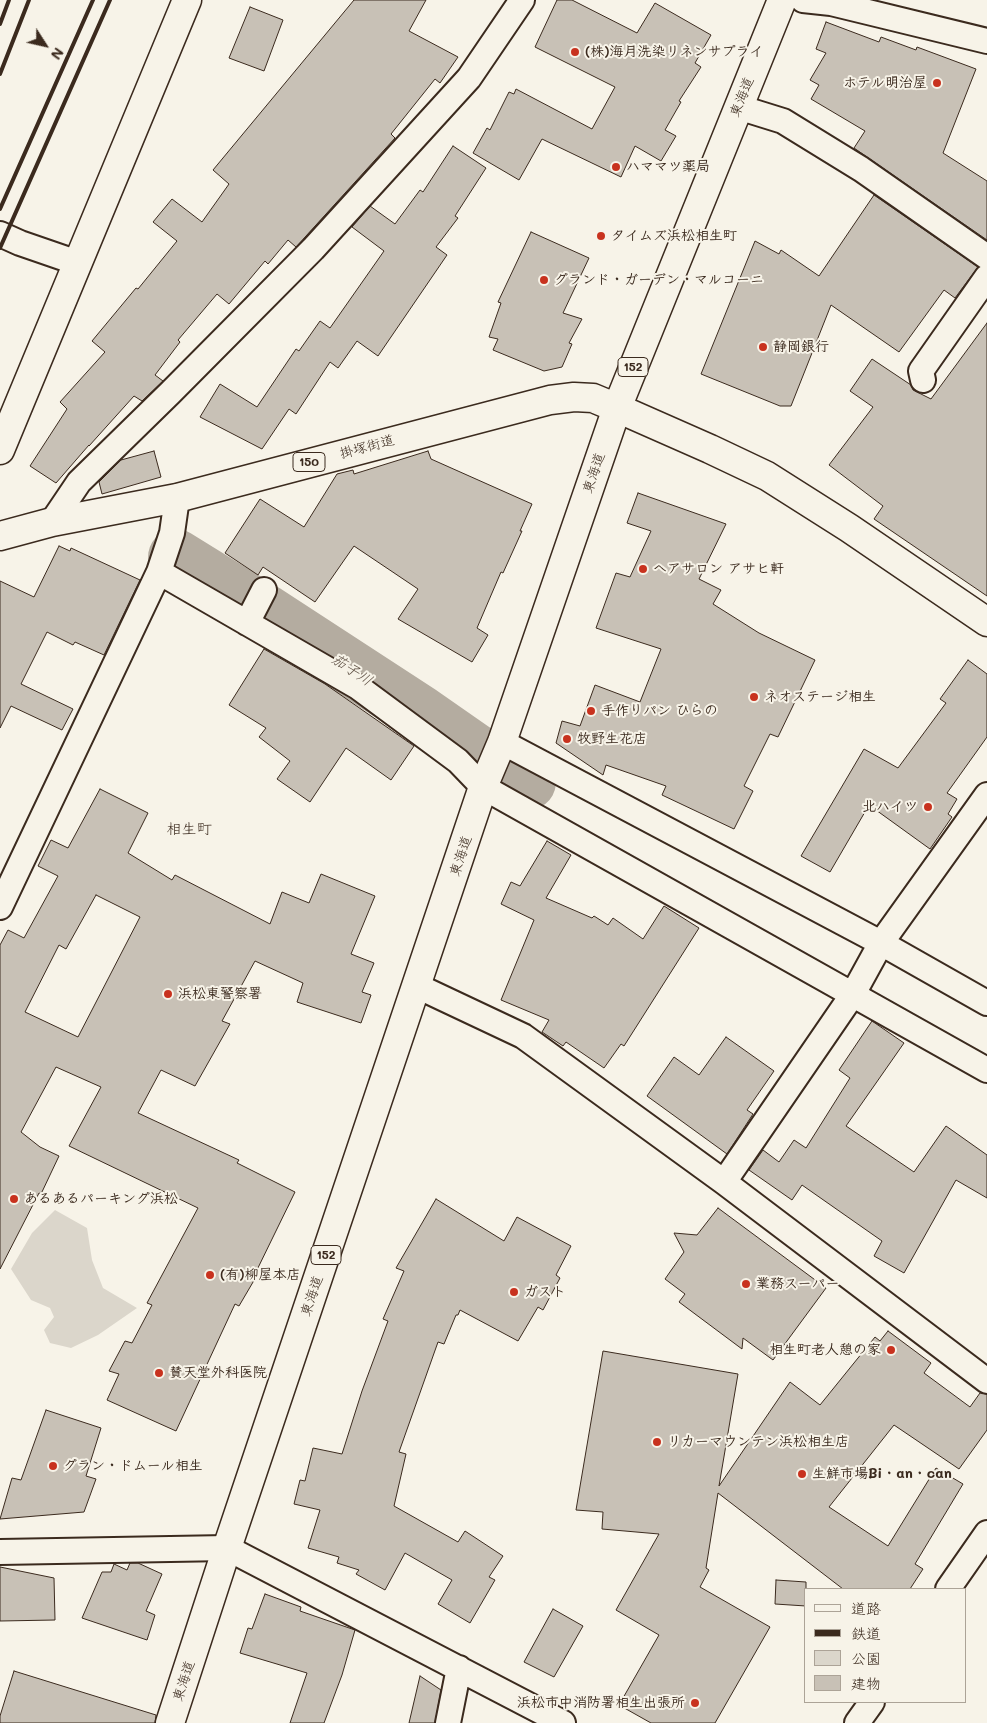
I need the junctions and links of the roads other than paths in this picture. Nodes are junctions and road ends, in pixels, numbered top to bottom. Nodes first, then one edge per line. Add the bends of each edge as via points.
1 (187, 0) edge
2 (522, 0) edge
3 (782, 0) edge
4 (803, 0) edge
5 (987, 41) edge
6 (738, 107) junction
7 (0, 234) edge
8 (987, 257) edge
9 (78, 263) junction
10 (987, 278) edge
11 (923, 380) dead end
12 (617, 408) junction
13 (0, 450) edge
14 (178, 498) junction
15 (52, 522) junction
16 (0, 536) edge
17 (159, 572) junction
18 (264, 590) dead end
19 (246, 622) junction
20 (987, 622) edge
21 (502, 742) junction
22 (483, 787) junction
23 (987, 795) edge
24 (0, 907) edge
25 (881, 943) junction
26 (417, 986) junction
27 (853, 994) junction
28 (987, 1003) edge
29 (987, 1070) edge
30 (724, 1182) junction
31 (987, 1381) edge
32 (987, 1533) edge
33 (227, 1548) junction
34 (0, 1552) edge
35 (949, 1588) edge
36 (459, 1668) junction
37 (871, 1703) edge
38 (170, 1723) edge
39 (448, 1723) edge
40 (564, 1723) edge
41 (857, 1723) edge

1 - 9 main road
2 - 15 street via 463,85 313,249 79,482
3 - 6 main road, 東海道 / 152
4 - 5 street via 831,3
6 - 8 street via 783,121 861,169
6 - 12 main road, 東海道 / 152
7 - 9 street
9 - 13 main road
10 - 11 street via 921,371
12 - 14 main road, 掛塚街道 / 150 via 593,398 550,400
12 - 20 main road, 掛塚街道 via 767,476
12 - 21 main road, 東海道 / 152
14 - 15 main road, 掛塚街道 / 150
14 - 17 street via 172,533
15 - 16 main road, 掛塚街道 / 150
17 - 19 street
17 - 24 street
18 - 19 street
19 - 22 street via 358,687 458,762
21 - 22 main road, 東海道 / 152
21 - 25 street
22 - 26 main road, 東海道 / 152
22 - 27 street
23 - 25 street
25 - 27 street
25 - 28 street
26 - 30 street via 523,1036
26 - 33 main road, 東海道 / 152
27 - 29 street
27 - 30 street
30 - 31 street
32 - 35 street
33 - 34 street
33 - 36 street
33 - 38 main road, 東海道 / 152
36 - 39 street
36 - 40 street
37 - 41 street

